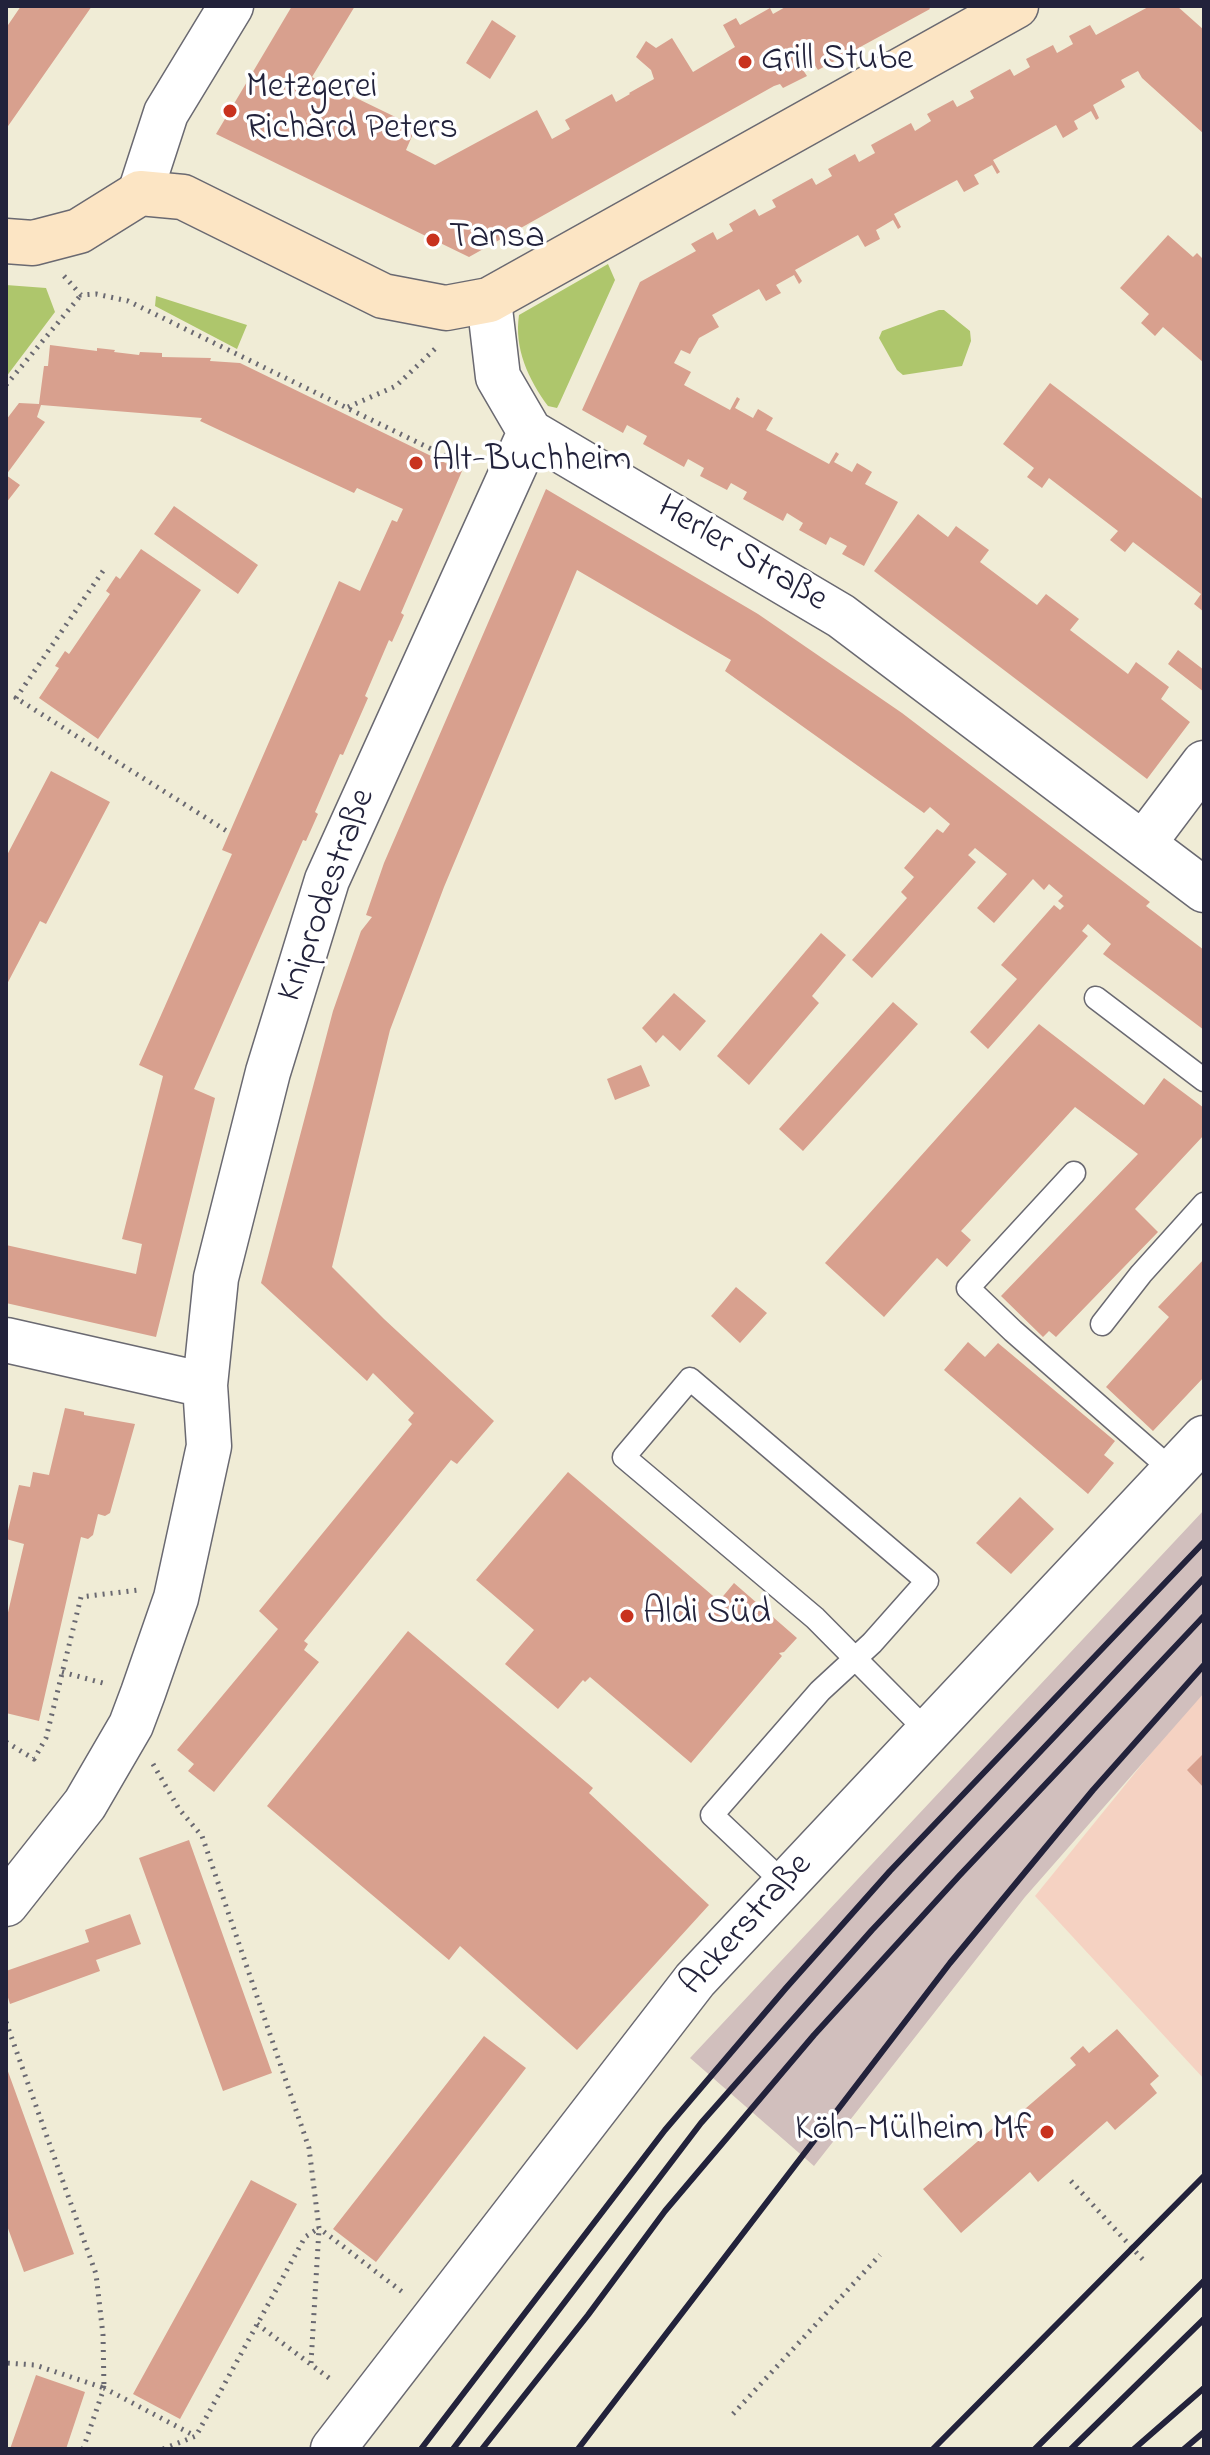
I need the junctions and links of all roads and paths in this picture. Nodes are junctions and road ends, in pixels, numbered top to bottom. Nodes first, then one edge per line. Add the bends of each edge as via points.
1 (231, 6) edge
2 (1016, 6) edge
3 (140, 193) junction
4 (20, 242) edge
5 (81, 295) junction
6 (489, 300) junction
7 (444, 340) dead end
8 (6, 385) edge
9 (348, 407) junction
10 (530, 432) junction
11 (505, 486) junction
12 (103, 571) dead end
13 (1204, 763) edge
14 (230, 833) dead end
15 (1143, 844) junction
16 (1204, 890) edge
17 (1096, 998) dead end
18 (1204, 1080) edge
19 (1074, 1173) dead end
20 (1204, 1204) edge
21 (1102, 1324) dead end
22 (6, 1340) edge
23 (205, 1385) junction
24 (1204, 1438) edge
25 (1173, 1471) junction
26 (176, 1598) junction
27 (855, 1659) junction
28 (131, 1725) junction
29 (928, 1732) junction
30 (6, 1742) edge
31 (785, 1884) junction
32 (6, 1904) edge
33 (6, 2022) edge
34 (1071, 2181) dead end
35 (319, 2228) junction
36 (880, 2255) dead end
37 (1146, 2263) dead end
38 (434, 2317) junction
39 (257, 2324) junction
40 (6, 2363) edge
41 (311, 2364) junction
42 (104, 2388) junction
43 (366, 2406) junction
44 (733, 2414) dead end
45 (196, 2436) junction
46 (83, 2449) edge
47 (163, 2449) edge
48 (333, 2449) edge

1 - 3 street via 166,113
2 - 6 street
3 - 4 street via 79,231
3 - 6 street via 183,197 383,296 446,308
4 - 5 path
5 - 8 path
5 - 9 path via 128,301
6 - 10 street, Herler Straße via 498,377
7 - 9 path via 396,386
9 - 11 path
10 - 11 street, Kniprodestraße
10 - 15 street, Herler Straße via 841,616
11 - 23 street, Kniprodestraße via 327,880 268,1072 216,1278
12 - 14 path via 16,698
13 - 15 street
15 - 16 street, Herler Straße
17 - 18 lane
19 - 25 lane via 968,1288
20 - 21 lane
22 - 23 street
23 - 26 street, Kniprodestraße via 209,1446
24 - 25 street, Ackerstraße
25 - 29 street, Ackerstraße
26 - 28 street, Kniprodestraße
26 - 30 path via 143,1589 81,1597 46,1738 34,1759
27 - 27 lane via 815,1618 624,1457 690,1379 927,1581
27 - 29 lane
27 - 31 lane via 820,1691 712,1815
28 - 32 street, Kniprodestraße via 85,1804
28 - 35 path via 179,1809 202,1836 309,2148
29 - 31 street, Ackerstraße
31 - 38 street, Ackerstraße via 695,1980
33 - 42 path via 96,2274
34 - 37 path
35 - 38 path
35 - 39 path via 305,2237
35 - 41 path
36 - 44 path
38 - 43 street, Ackerstraße
39 - 41 path
39 - 45 path
40 - 42 path via 35,2365
41 - 43 path
42 - 45 path
42 - 46 path
43 - 48 street, Ackerstraße
45 - 47 path

